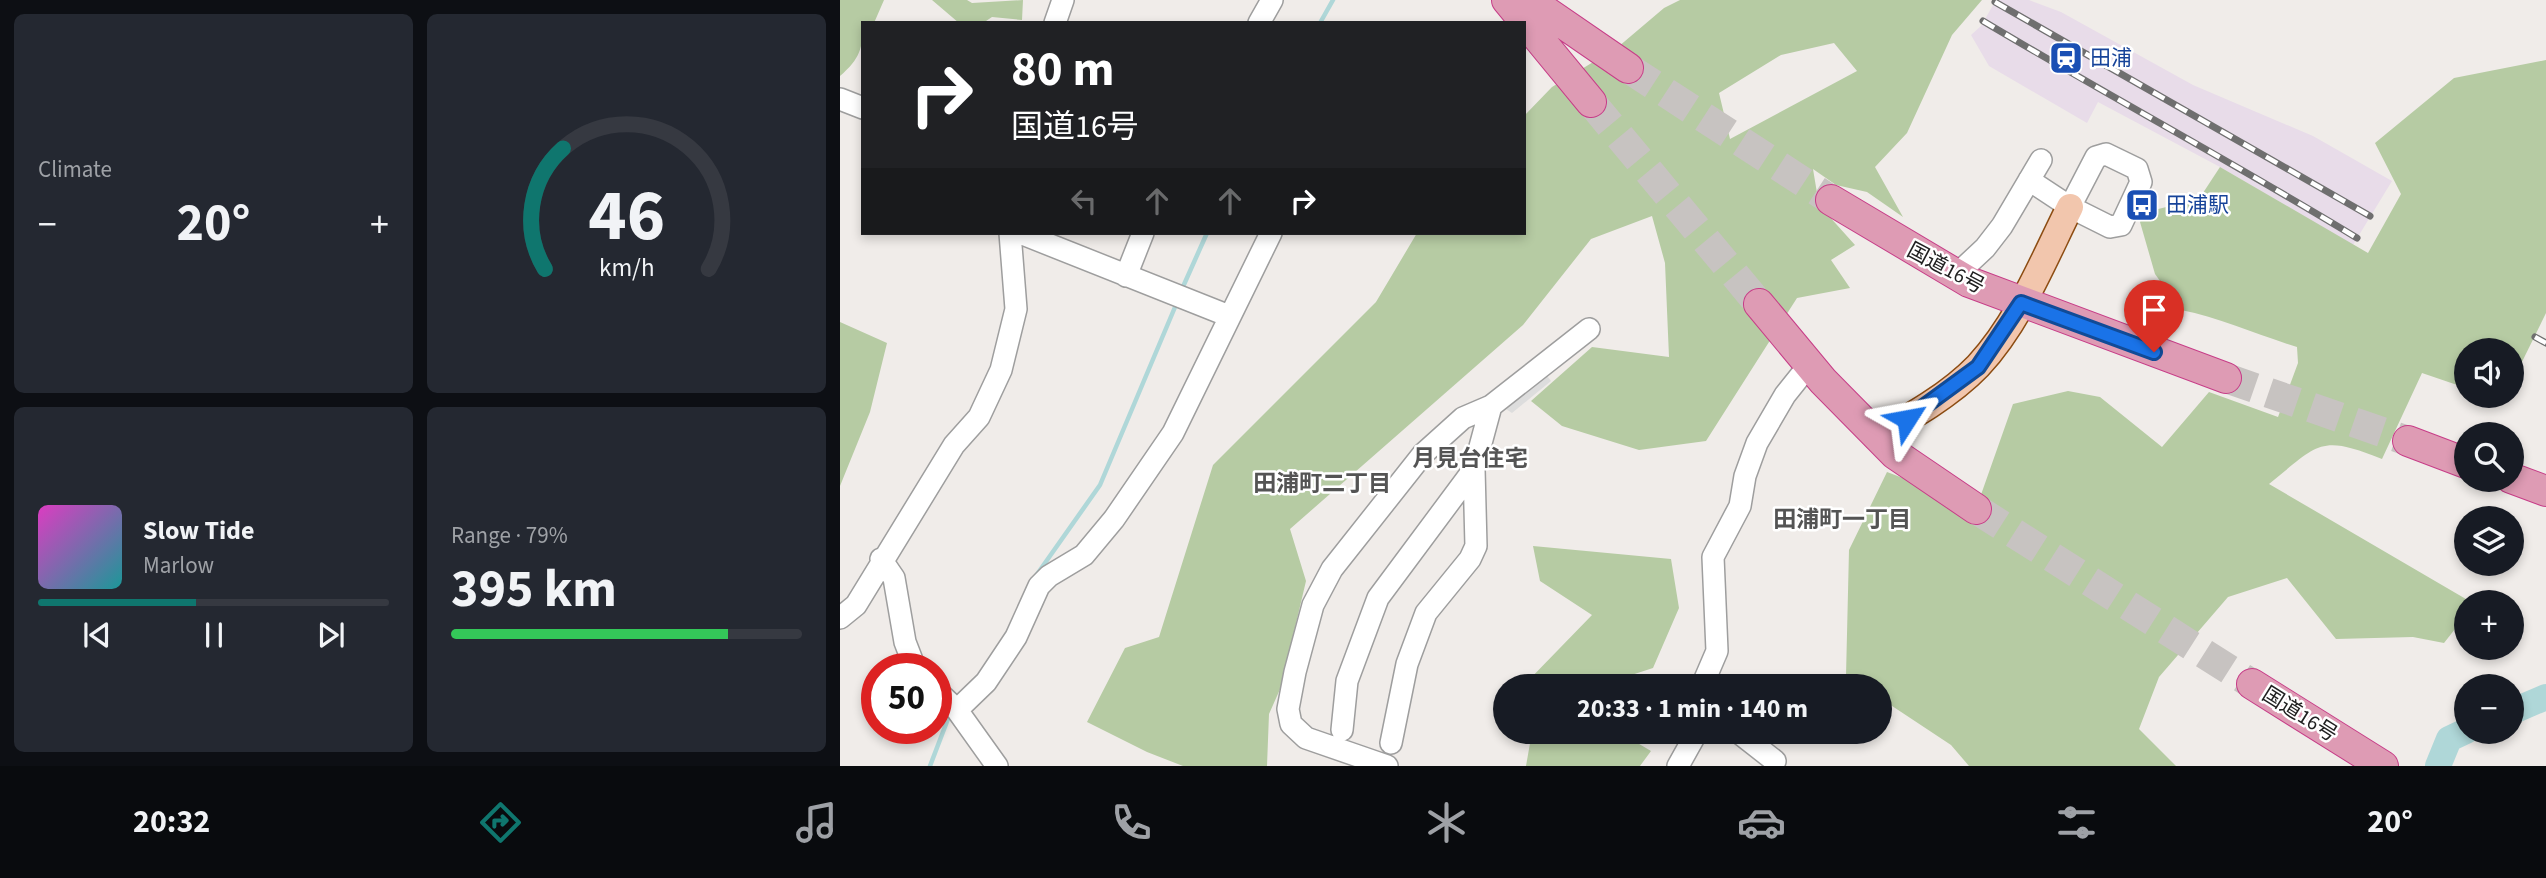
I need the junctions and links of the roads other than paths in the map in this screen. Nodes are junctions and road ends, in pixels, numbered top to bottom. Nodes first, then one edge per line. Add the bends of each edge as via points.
1 (1063, 0) edge
2 (1272, 0) edge
3 (1530, 9) edge
4 (1056, 21) edge
5 (1260, 21) edge
6 (1628, 68) tunnel mouth
7 (840, 99) edge
8 (1591, 102) tunnel mouth
9 (861, 107) edge
10 (2041, 160) dead end
11 (2029, 180) junction
12 (1831, 200) tunnel mouth
13 (2070, 207) joint
14 (1010, 235) edge
15 (1025, 235) edge
16 (1142, 235) edge
17 (1269, 235) edge
18 (1126, 276) junction
19 (1955, 276) junction
20 (2021, 303) junction
21 (1759, 304) tunnel mouth
22 (1229, 316) junction
23 (1589, 329) dead end
24 (1809, 365) junction
25 (2226, 378) tunnel mouth
26 (1491, 406) junction
27 (1876, 436) junction
28 (2407, 442) tunnel mouth
29 (2454, 459) edge
30 (1474, 469) junction
31 (2524, 483) edge
32 (2546, 491) edge
33 (1976, 509) tunnel mouth
34 (881, 559) junction
35 (840, 618) edge
36 (909, 653) edge
37 (1707, 674) edge
38 (2252, 684) tunnel mouth
39 (952, 705) edge
40 (957, 710) junction
41 (1342, 730) dead end
42 (1391, 743) dead end
43 (1690, 744) edge
44 (1753, 744) edge
45 (1775, 761) dead end
46 (997, 766) edge
47 (1387, 766) edge
48 (1678, 766) edge
49 (2384, 766) edge

1 - 4 street
2 - 5 street
3 - 6 highway
3 - 8 highway
7 - 9 street
10 - 11 street
11 - 13 street
11 - 19 street via 1985,248
12 - 19 highway, 国道16号
13 - 20 main road
14 - 34 street via 1016,309 1001,370 979,417 954,445
15 - 18 street
16 - 18 street
17 - 22 street
18 - 22 street
19 - 20 highway, 国道16号
20 - 25 highway, 国道16号
20 - 27 main road via 1978,367
21 - 24 highway
22 - 40 street via 1173,433 1114,519 1084,555 1039,586 1016,637 986,682
23 - 26 street
24 - 27 highway
24 - 37 street via 1757,443 1740,506 1713,557 1717,651
26 - 30 street
26 - 47 street via 1463,418 1423,454 1332,569 1313,605 1288,709 1292,724 1306,738
27 - 33 highway via 1920,474
28 - 29 highway
30 - 41 street via 1378,598 1347,681
30 - 42 street via 1476,546 1426,613 1407,664
31 - 32 highway
34 - 35 street via 856,604
34 - 36 street via 894,578
38 - 49 highway, 国道16号
39 - 40 street
40 - 46 street
43 - 48 street
44 - 45 street

